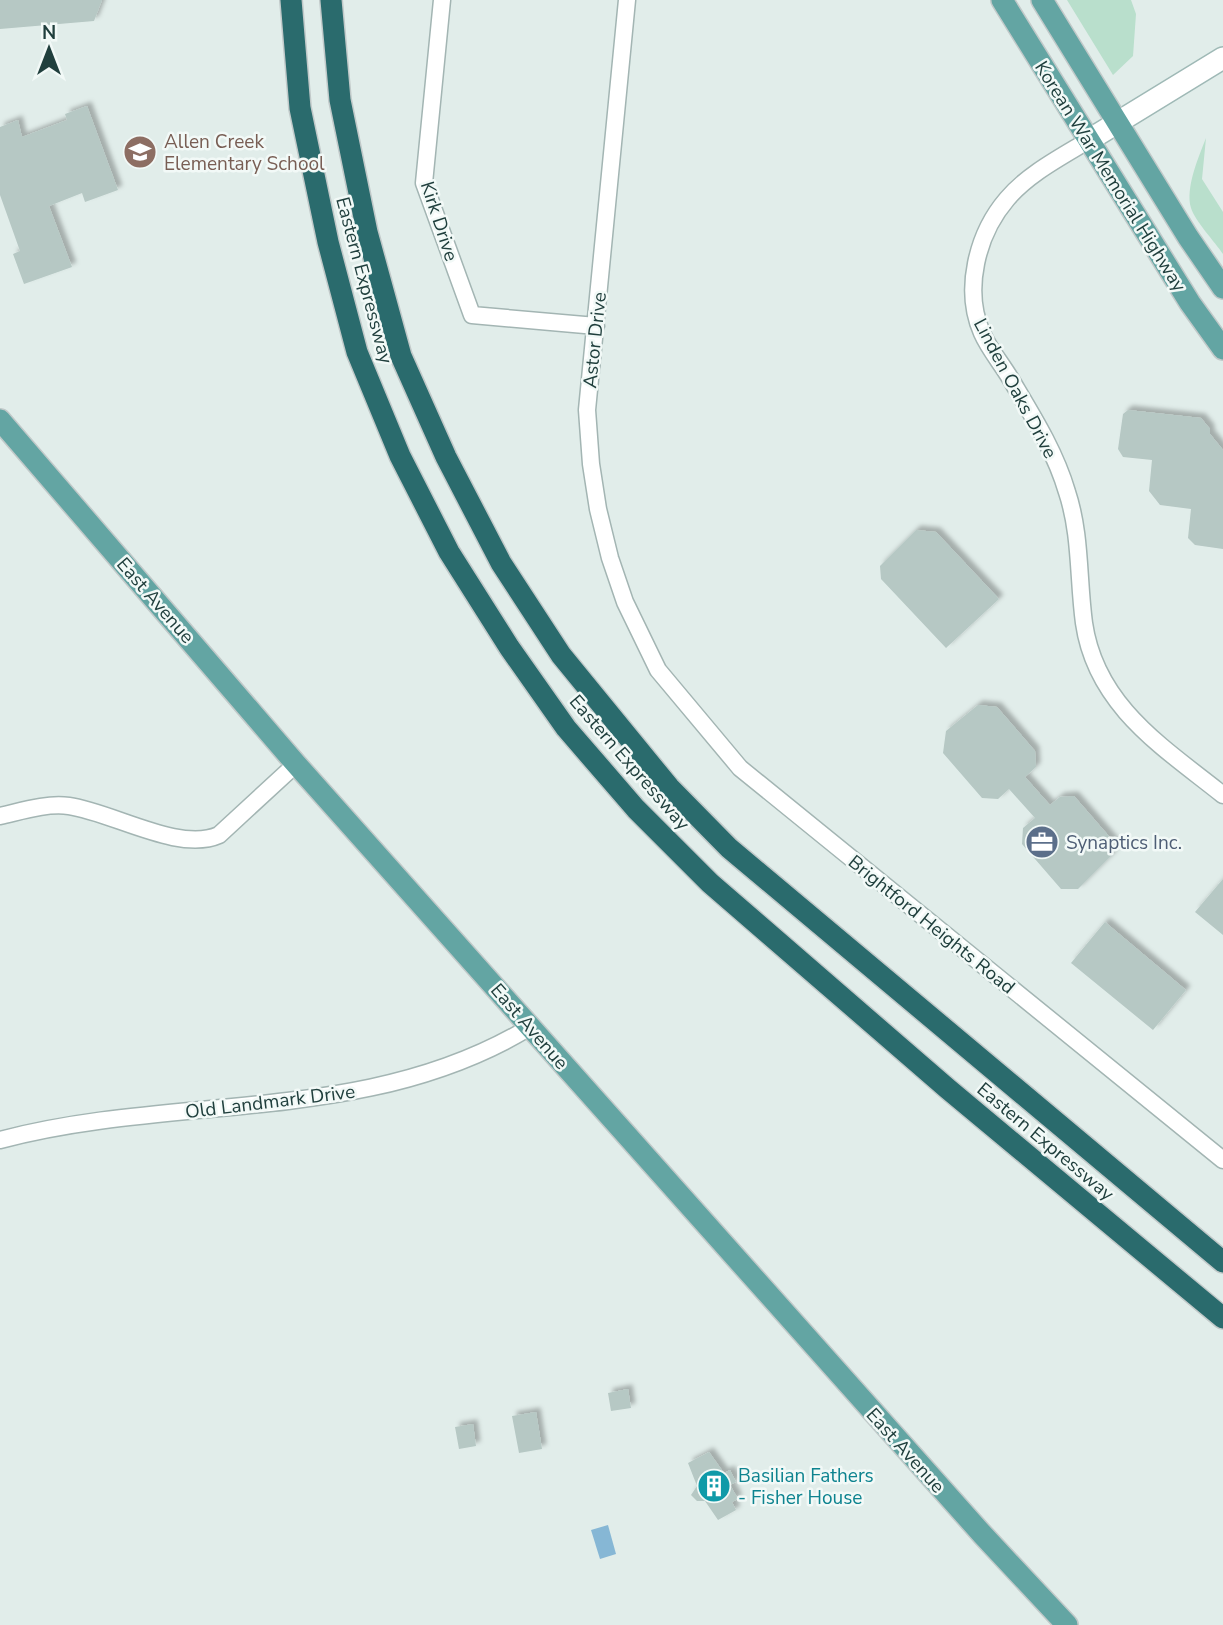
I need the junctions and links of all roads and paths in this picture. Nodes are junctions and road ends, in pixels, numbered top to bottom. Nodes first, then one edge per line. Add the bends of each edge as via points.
1 (290, 0) edge
2 (331, 0) edge
3 (442, 0) edge
4 (627, 0) edge
5 (1002, 0) edge
6 (1042, 0) edge
7 (1223, 58) edge
8 (1117, 122) junction
9 (1089, 140) junction
10 (1223, 288) edge
11 (596, 326) junction
12 (1223, 349) edge
13 (0, 420) edge
14 (658, 670) joint
15 (296, 764) junction
16 (1223, 795) edge
17 (0, 816) edge
18 (530, 1027) junction
19 (0, 1140) edge
20 (1223, 1160) edge
21 (1223, 1262) edge
22 (1223, 1318) edge
23 (1067, 1625) edge

1 - 22 highway, Eastern Expressway via 300,108 328,242 358,352 400,456 449,552 566,728 636,809 710,883
2 - 21 highway, Eastern Expressway via 340,100 401,356 501,563 561,655 669,787 729,848
3 - 11 street, Kirk Drive via 424,183 472,315
4 - 11 street, Astor Drive
5 - 9 main road, Korean War Memorial Highway
6 - 8 main road, Korean War Memorial Highway
7 - 8 street
8 - 9 street
8 - 10 main road, Korean War Memorial Highway
9 - 12 main road, Korean War Memorial Highway
9 - 16 street, Linden Oaks Drive via 1028,181 994,217 978,257 974,307 982,333 1040,429 1067,490 1089,650 1100,676 1149,736
11 - 14 street, Astor Drive via 587,410 598,509 625,602
13 - 15 main road, East Avenue
14 - 20 street, Brightford Heights Road via 740,768
15 - 17 street via 219,835 204,840 175,838 71,806
15 - 18 main road, East Avenue
18 - 19 street, Old Landmark Drive via 458,1064 351,1093 70,1123
18 - 23 main road, East Avenue

